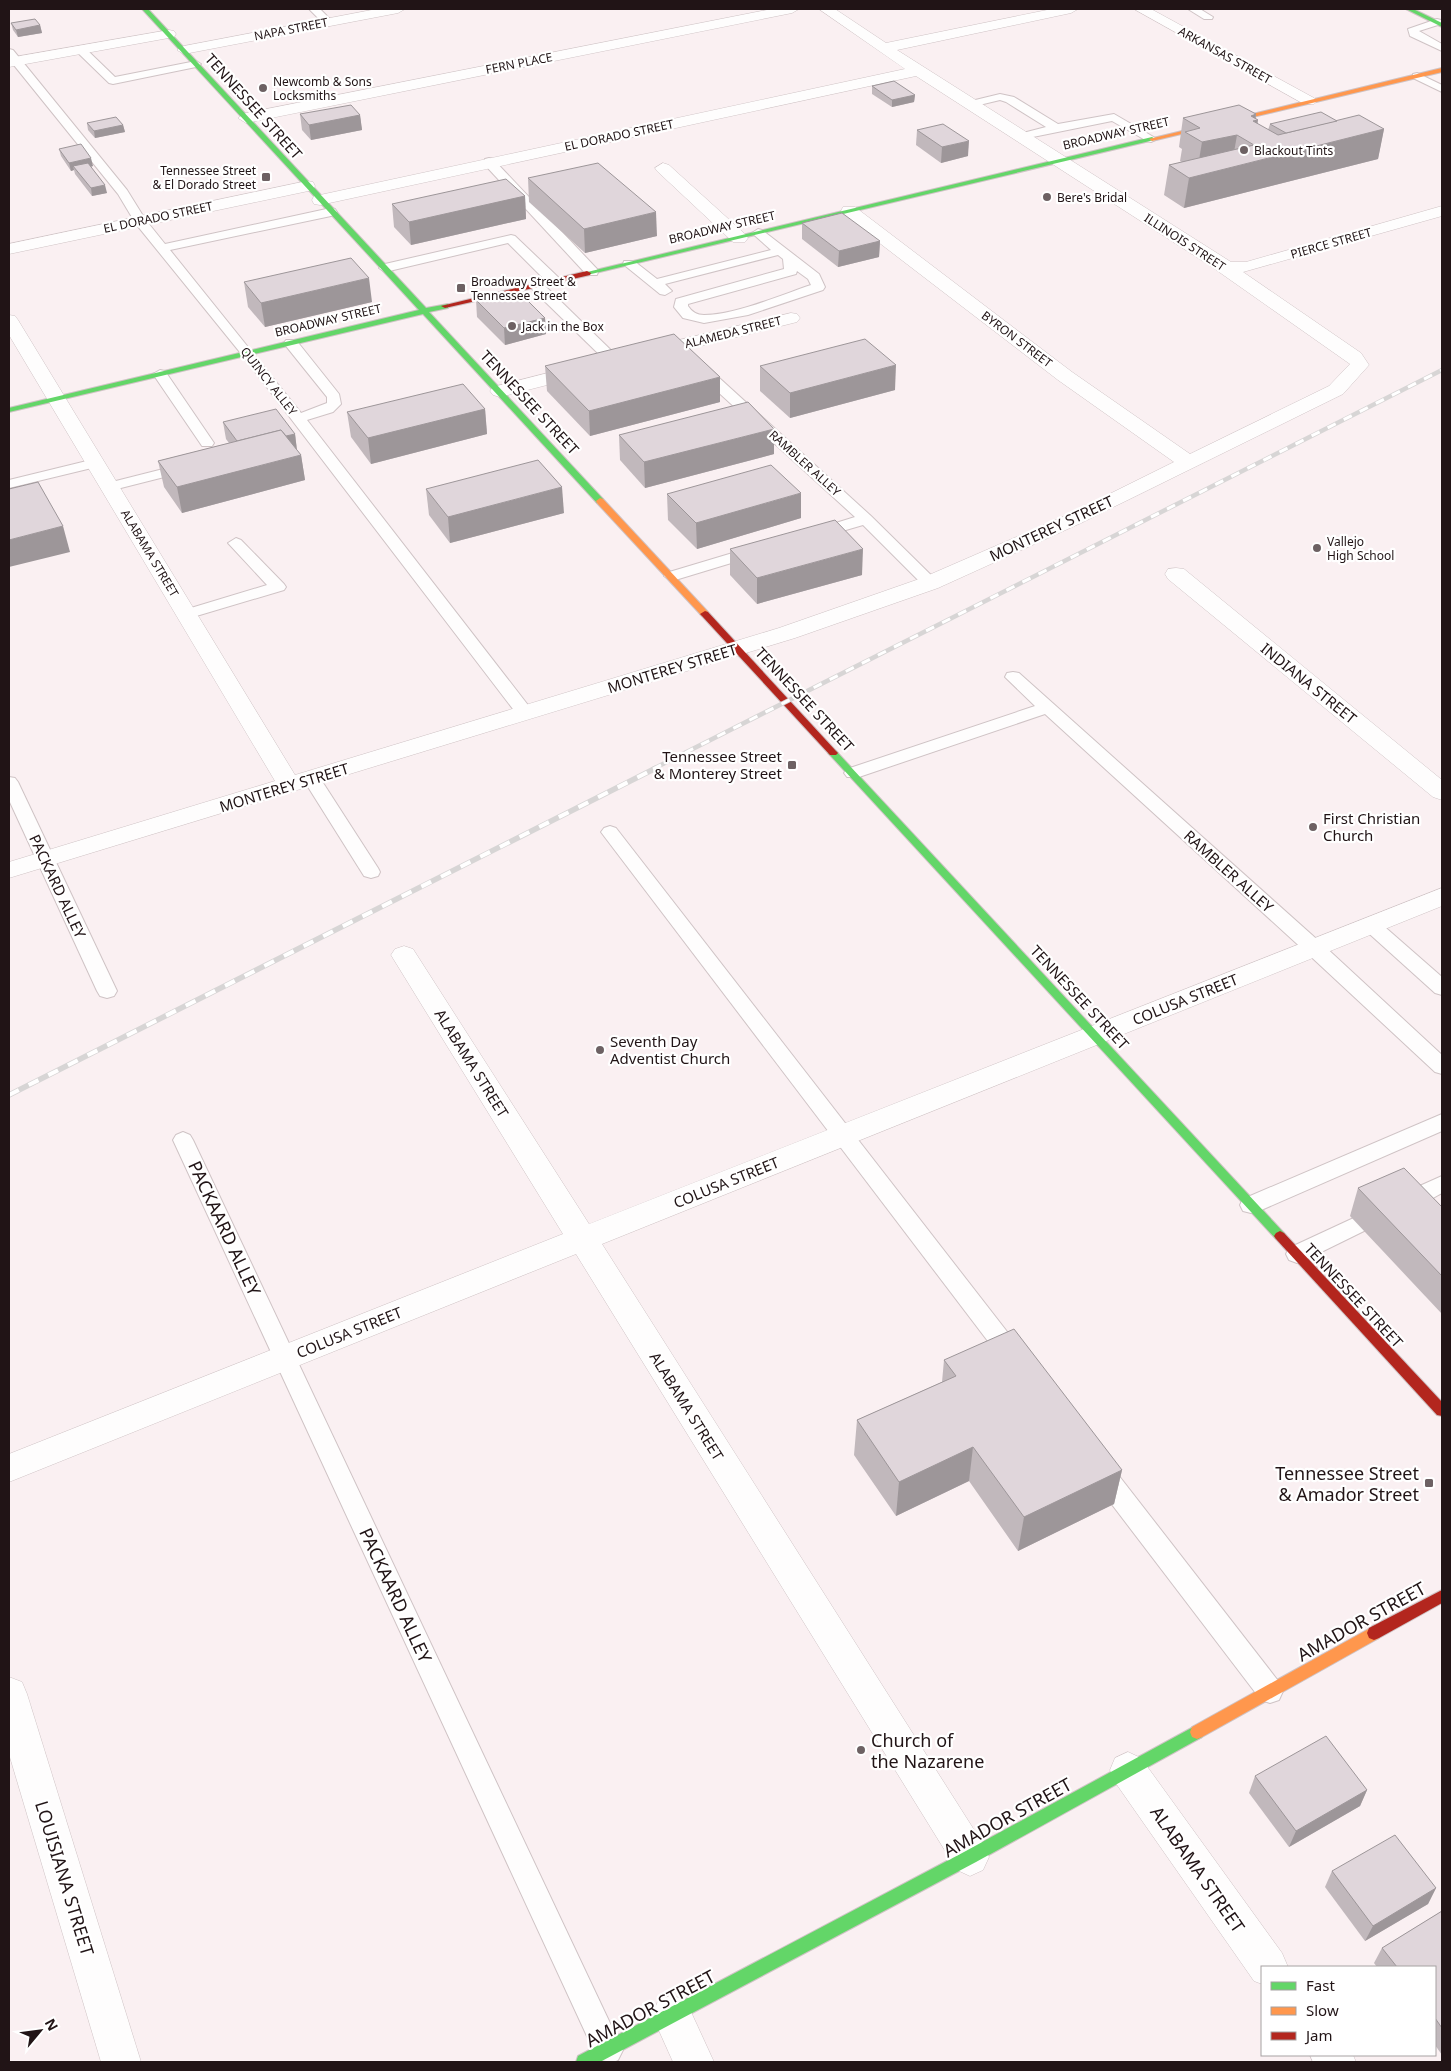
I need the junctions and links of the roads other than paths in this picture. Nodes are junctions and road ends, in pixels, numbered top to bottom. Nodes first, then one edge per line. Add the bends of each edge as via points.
1 (145, 9) edge
2 (314, 9) edge
3 (398, 9) edge
4 (792, 9) edge
5 (826, 9) edge
6 (1071, 9) edge
7 (1141, 9) edge
8 (1193, 9) edge
9 (1409, 9) edge
10 (1208, 17) dead end
11 (328, 22) junction
12 (1440, 23) edge
13 (168, 34) junction
14 (884, 48) junction
15 (1442, 48) edge
16 (81, 50) junction
17 (184, 50) junction
18 (11, 59) edge
19 (196, 64) junction
20 (918, 70) junction
21 (1442, 70) edge
22 (1417, 76) junction
23 (1441, 88) edge
24 (1310, 101) junction
25 (971, 104) junction
26 (246, 118) junction
27 (1056, 128) junction
28 (1022, 136) junction
29 (1151, 139) junction
30 (1062, 161) junction
31 (489, 162) junction
32 (663, 168) dead end
33 (307, 186) junction
34 (320, 200) junction
35 (849, 211) junction
36 (1442, 211) edge
37 (331, 212) junction
38 (140, 221) junction
39 (758, 233) junction
40 (739, 238) junction
41 (162, 248) junction
42 (9, 249) edge
43 (785, 255) junction
44 (1218, 263) junction
45 (629, 264) junction
46 (385, 268) junction
47 (592, 272) junction
48 (554, 281) junction
49 (655, 283) junction
50 (536, 285) junction
51 (681, 302) junction
52 (426, 311) junction
53 (792, 318) dead end
54 (9, 320) edge
55 (292, 343) junction
56 (676, 347) junction
57 (248, 353) junction
58 (615, 362) junction
59 (160, 374) junction
60 (1337, 389) joint
61 (500, 391) junction
62 (56, 399) junction
63 (9, 410) edge
64 (298, 418) junction
65 (207, 443) dead end
66 (95, 463) junction
67 (1189, 463) junction
68 (199, 464) edge
69 (9, 484) edge
70 (109, 486) junction
71 (866, 519) junction
72 (801, 538) edge
73 (236, 544) dead end
74 (773, 546) edge
75 (1176, 574) dead end
76 (672, 576) junction
77 (930, 583) junction
78 (186, 614) junction
79 (738, 648) junction
80 (1013, 677) dead end
81 (1047, 708) junction
82 (525, 713) junction
83 (853, 773) junction
84 (312, 779) junction
85 (9, 782) edge
86 (290, 786) junction
87 (1442, 792) edge
88 (610, 832) dead end
89 (44, 858) junction
90 (9, 870) edge
91 (371, 872) dead end
92 (1442, 896) edge
93 (1371, 925) junction
94 (1314, 948) junction
95 (404, 955) dead end
96 (1442, 988) edge
97 (107, 991) dead end
98 (1094, 1035) junction
99 (1442, 1066) edge
100 (1442, 1122) edge
101 (843, 1135) junction
102 (184, 1140) dead end
103 (1442, 1184) edge
104 (1403, 1203) edge
105 (1251, 1205) junction
106 (1358, 1224) dead end
107 (582, 1240) junction
108 (1297, 1254) junction
109 (286, 1358) junction
110 (1029, 1378) edge
111 (1439, 1402) edge
112 (1090, 1456) edge
113 (9, 1468) edge
114 (1442, 1596) edge
115 (1270, 1691) junction
116 (9, 1694) edge
117 (1128, 1770) junction
118 (970, 1857) junction
119 (1267, 1966) edge
120 (672, 2016) junction
121 (608, 2050) junction
122 (121, 2062) edge
123 (584, 2062) edge
124 (694, 2062) edge

1 - 13 main road, TENNESSEE STREET
2 - 11 lane
3 - 11 street, NAPA STREET
4 - 26 street, FERN PLACE
5 - 14 street, ILLINOIS STREET
6 - 14 street
7 - 24 street, ARKANSAS STREET
8 - 10 lane
9 - 12 main road
11 - 17 street, NAPA STREET
12 - 15 lane via 1413,29 1414,34
13 - 16 street
13 - 17 main road, TENNESSEE STREET
14 - 20 street, ILLINOIS STREET
16 - 18 street
16 - 19 lane via 113,81
17 - 19 main road, TENNESSEE STREET
18 - 38 lane, QUINCY ALLEY via 123,193
19 - 26 main road, TENNESSEE STREET
20 - 25 street, ILLINOIS STREET
20 - 31 street, EL DORADO STREET
21 - 22 main road, BROADWAY STREET
22 - 23 lane
22 - 24 main road, BROADWAY STREET
24 - 29 main road, BROADWAY STREET
25 - 27 lane via 1000,97 1010,99
25 - 28 street, ILLINOIS STREET
26 - 33 main road, TENNESSEE STREET
27 - 28 lane
27 - 29 lane via 1114,117
28 - 30 street, ILLINOIS STREET
29 - 30 main road, BROADWAY STREET
30 - 35 main road, BROADWAY STREET
30 - 44 street, ILLINOIS STREET
31 - 34 street, EL DORADO STREET
31 - 47 lane
32 - 40 street
33 - 34 main road, TENNESSEE STREET
33 - 38 street, EL DORADO STREET
34 - 37 main road, TENNESSEE STREET
35 - 39 main road, BROADWAY STREET
35 - 67 street, BYRON STREET via 1065,376
36 - 44 street, PIERCE STREET via 1247,267
37 - 41 lane
37 - 46 main road, TENNESSEE STREET
38 - 41 lane, QUINCY ALLEY
38 - 42 street, EL DORADO STREET
39 - 40 main road, BROADWAY STREET
39 - 43 lane
40 - 45 main road, BROADWAY STREET
41 - 57 lane, QUINCY ALLEY
43 - 49 lane
43 - 51 lane via 791,271
43 - 51 lane via 814,277 818,287 743,312 704,319 688,315 681,308
44 - 60 street, ILLINOIS STREET via 1354,357 1360,365
45 - 47 main road, BROADWAY STREET
45 - 49 lane
46 - 48 lane via 511,239
46 - 52 main road, TENNESSEE STREET
47 - 48 main road, BROADWAY STREET
48 - 50 main road, BROADWAY STREET
49 - 51 lane
50 - 52 main road, BROADWAY STREET
50 - 58 lane
52 - 55 main road, BROADWAY STREET
52 - 61 main road, TENNESSEE STREET
53 - 56 street, ALAMEDA STREET
54 - 62 street, ALABAMA STREET
55 - 57 main road, BROADWAY STREET
55 - 64 lane via 334,397 334,404 328,409
56 - 58 street, ALAMEDA STREET
56 - 71 lane, RAMBLER ALLEY
57 - 59 main road, BROADWAY STREET
57 - 64 lane, QUINCY ALLEY
58 - 61 street, ALAMEDA STREET
59 - 62 main road, BROADWAY STREET
59 - 65 lane
60 - 67 street, MONTEREY STREET
61 - 76 main road, TENNESSEE STREET
62 - 63 main road, BROADWAY STREET
62 - 66 street, ALABAMA STREET
64 - 82 lane, QUINCY ALLEY
66 - 69 lane
66 - 70 street, ALABAMA STREET
67 - 77 street, MONTEREY STREET
68 - 70 lane
70 - 78 street, ALABAMA STREET
71 - 72 lane
71 - 77 lane, RAMBLER ALLEY
73 - 78 lane via 278,587
74 - 76 lane
75 - 87 street, INDIANA STREET
76 - 79 main road, TENNESSEE STREET
77 - 79 street, MONTEREY STREET
78 - 86 street, ALABAMA STREET
79 - 82 street, MONTEREY STREET
79 - 83 main road, TENNESSEE STREET
80 - 81 lane, RAMBLER ALLEY
81 - 83 lane
81 - 94 lane, RAMBLER ALLEY
82 - 84 street, MONTEREY STREET
83 - 98 main road, TENNESSEE STREET
84 - 86 street, MONTEREY STREET
84 - 91 lane
85 - 89 lane, PACKARD ALLEY
86 - 89 street, MONTEREY STREET
88 - 101 lane
89 - 90 street, MONTEREY STREET
89 - 97 lane, PACKARD ALLEY
92 - 93 street, COLUSA STREET
93 - 94 street, COLUSA STREET
93 - 96 lane
94 - 98 street, COLUSA STREET
94 - 99 lane, RAMBLER ALLEY
95 - 107 street, ALABAMA STREET
98 - 101 street, COLUSA STREET
98 - 105 main road, TENNESSEE STREET
100 - 105 lane
101 - 107 street, COLUSA STREET
101 - 110 lane
102 - 109 lane, PACKAARD ALLEY
103 - 104 lane
105 - 108 main road, TENNESSEE STREET
106 - 108 lane
107 - 109 street, COLUSA STREET
107 - 118 street, ALABAMA STREET
108 - 111 main road, TENNESSEE STREET
109 - 113 street, COLUSA STREET
109 - 121 lane, PACKAARD ALLEY
112 - 115 lane
114 - 115 main road, AMADOR STREET
115 - 117 main road, AMADOR STREET
116 - 122 street, LOUISIANA STREET
117 - 118 main road, AMADOR STREET
117 - 119 street, ALABAMA STREET
118 - 120 main road, AMADOR STREET
120 - 121 main road, AMADOR STREET
120 - 124 street
121 - 123 main road, AMADOR STREET

